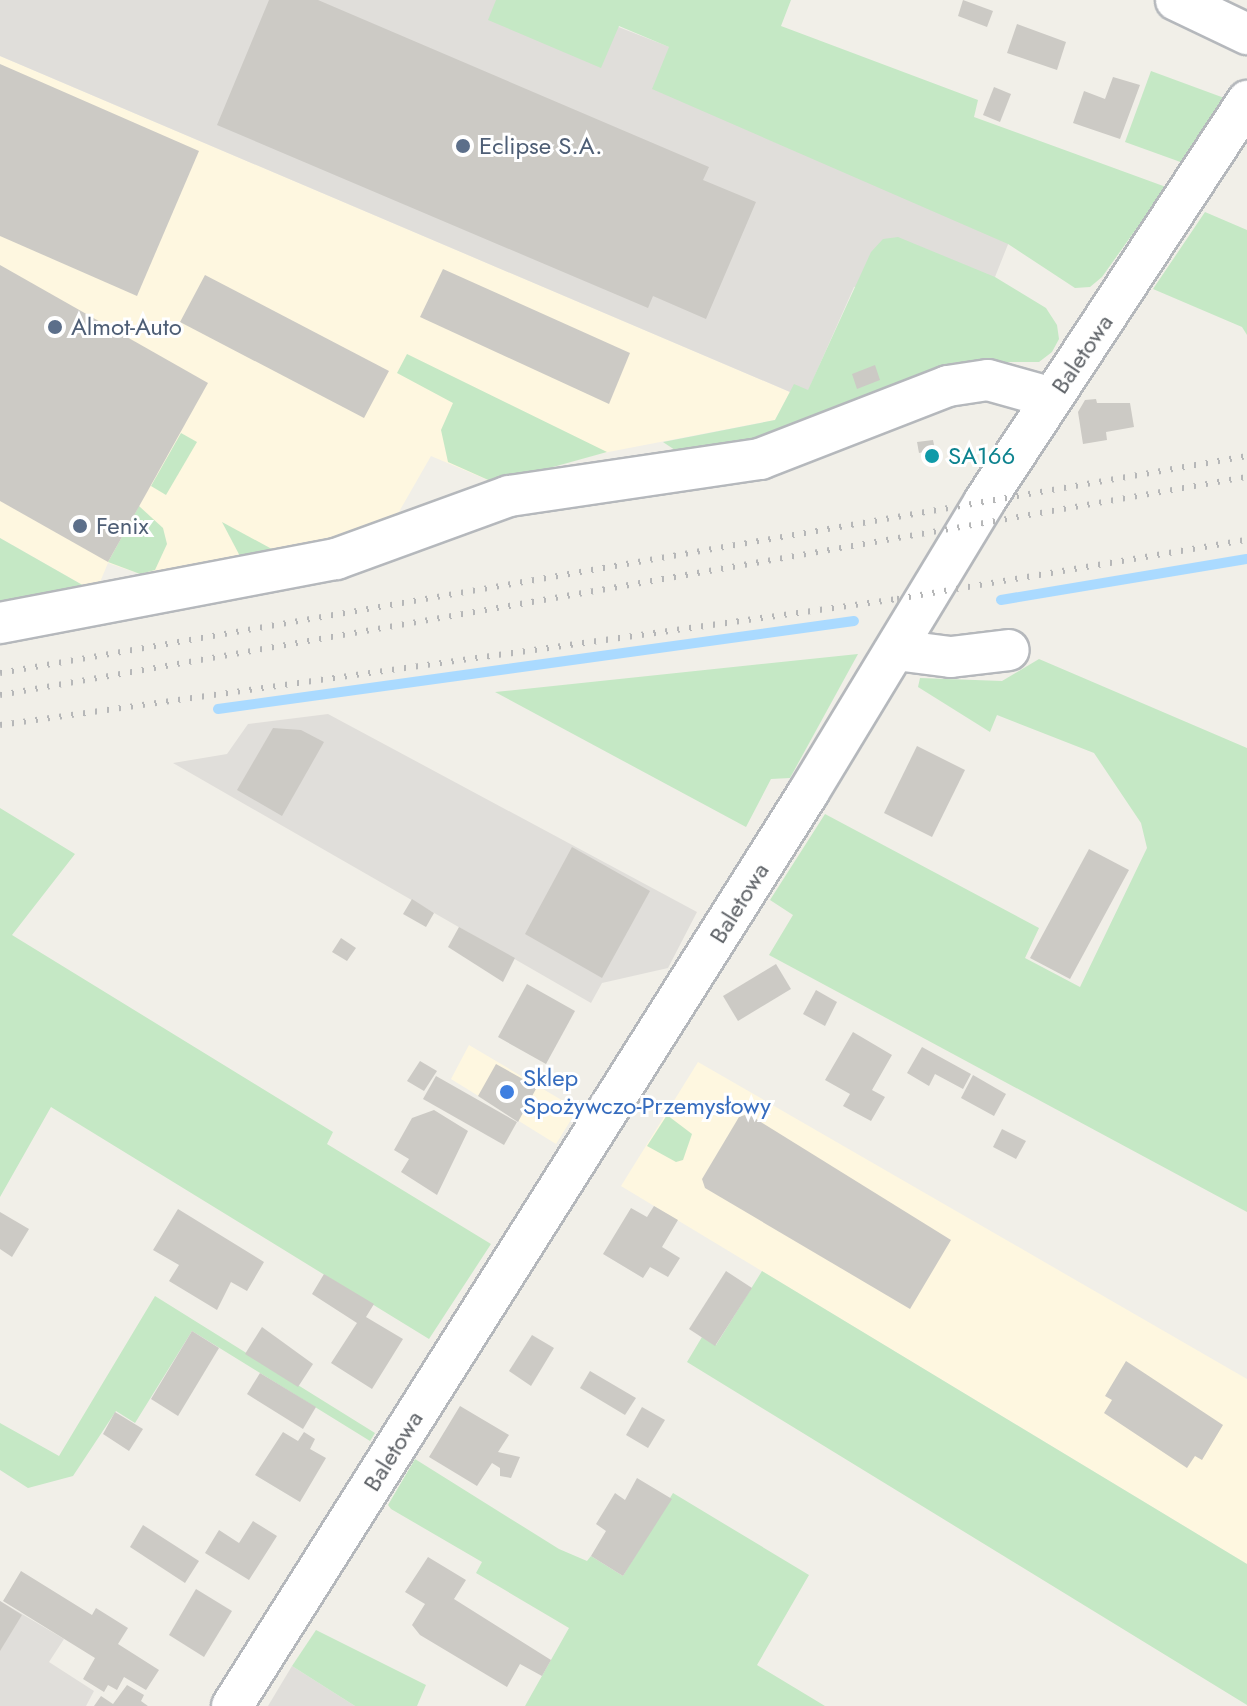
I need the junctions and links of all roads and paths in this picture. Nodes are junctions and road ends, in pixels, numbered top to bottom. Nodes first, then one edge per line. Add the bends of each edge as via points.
1 (1176, 0) edge
2 (1247, 34) edge
3 (1247, 101) edge
4 (1052, 398) junction
5 (0, 623) edge
6 (896, 650) junction
7 (1009, 650) dead end
8 (232, 1706) edge

1 - 2 street
3 - 4 street, Baletowa
4 - 5 street via 988,380 948,386 760,459 509,496 336,559
4 - 6 street, Baletowa
6 - 7 street via 951,657
6 - 8 street, Baletowa

